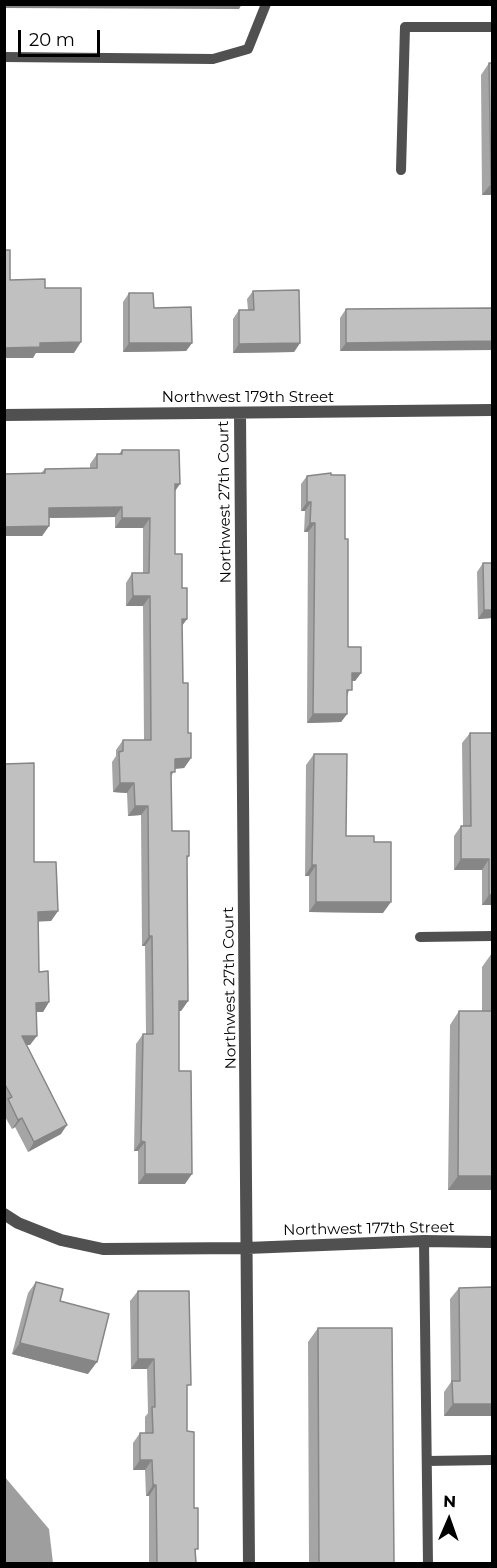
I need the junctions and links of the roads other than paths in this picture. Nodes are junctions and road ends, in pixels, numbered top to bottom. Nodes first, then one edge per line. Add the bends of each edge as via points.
1 (266, 4) edge
2 (492, 27) edge
3 (4, 57) edge
4 (400, 171) dead end
5 (492, 410) edge
6 (240, 413) junction
7 (4, 414) edge
8 (492, 936) edge
9 (420, 937) dead end
10 (4, 1214) edge
11 (424, 1241) junction
12 (492, 1242) edge
13 (246, 1248) junction
14 (492, 1460) edge
15 (426, 1461) junction
16 (249, 1563) edge
17 (428, 1563) edge

1 - 3 lane via 248,49 213,59
2 - 4 lane via 405,27
5 - 6 street, Northwest 179th Street
6 - 7 street, Northwest 179th Street
6 - 13 street, Northwest 27th Court
8 - 9 lane
10 - 13 street, Northwest 177th Street via 61,1240 103,1249
11 - 12 street, Northwest 177th Street
11 - 13 street, Northwest 177th Street
11 - 15 lane
13 - 16 street, Northwest 27th Court
14 - 15 lane
15 - 17 lane

